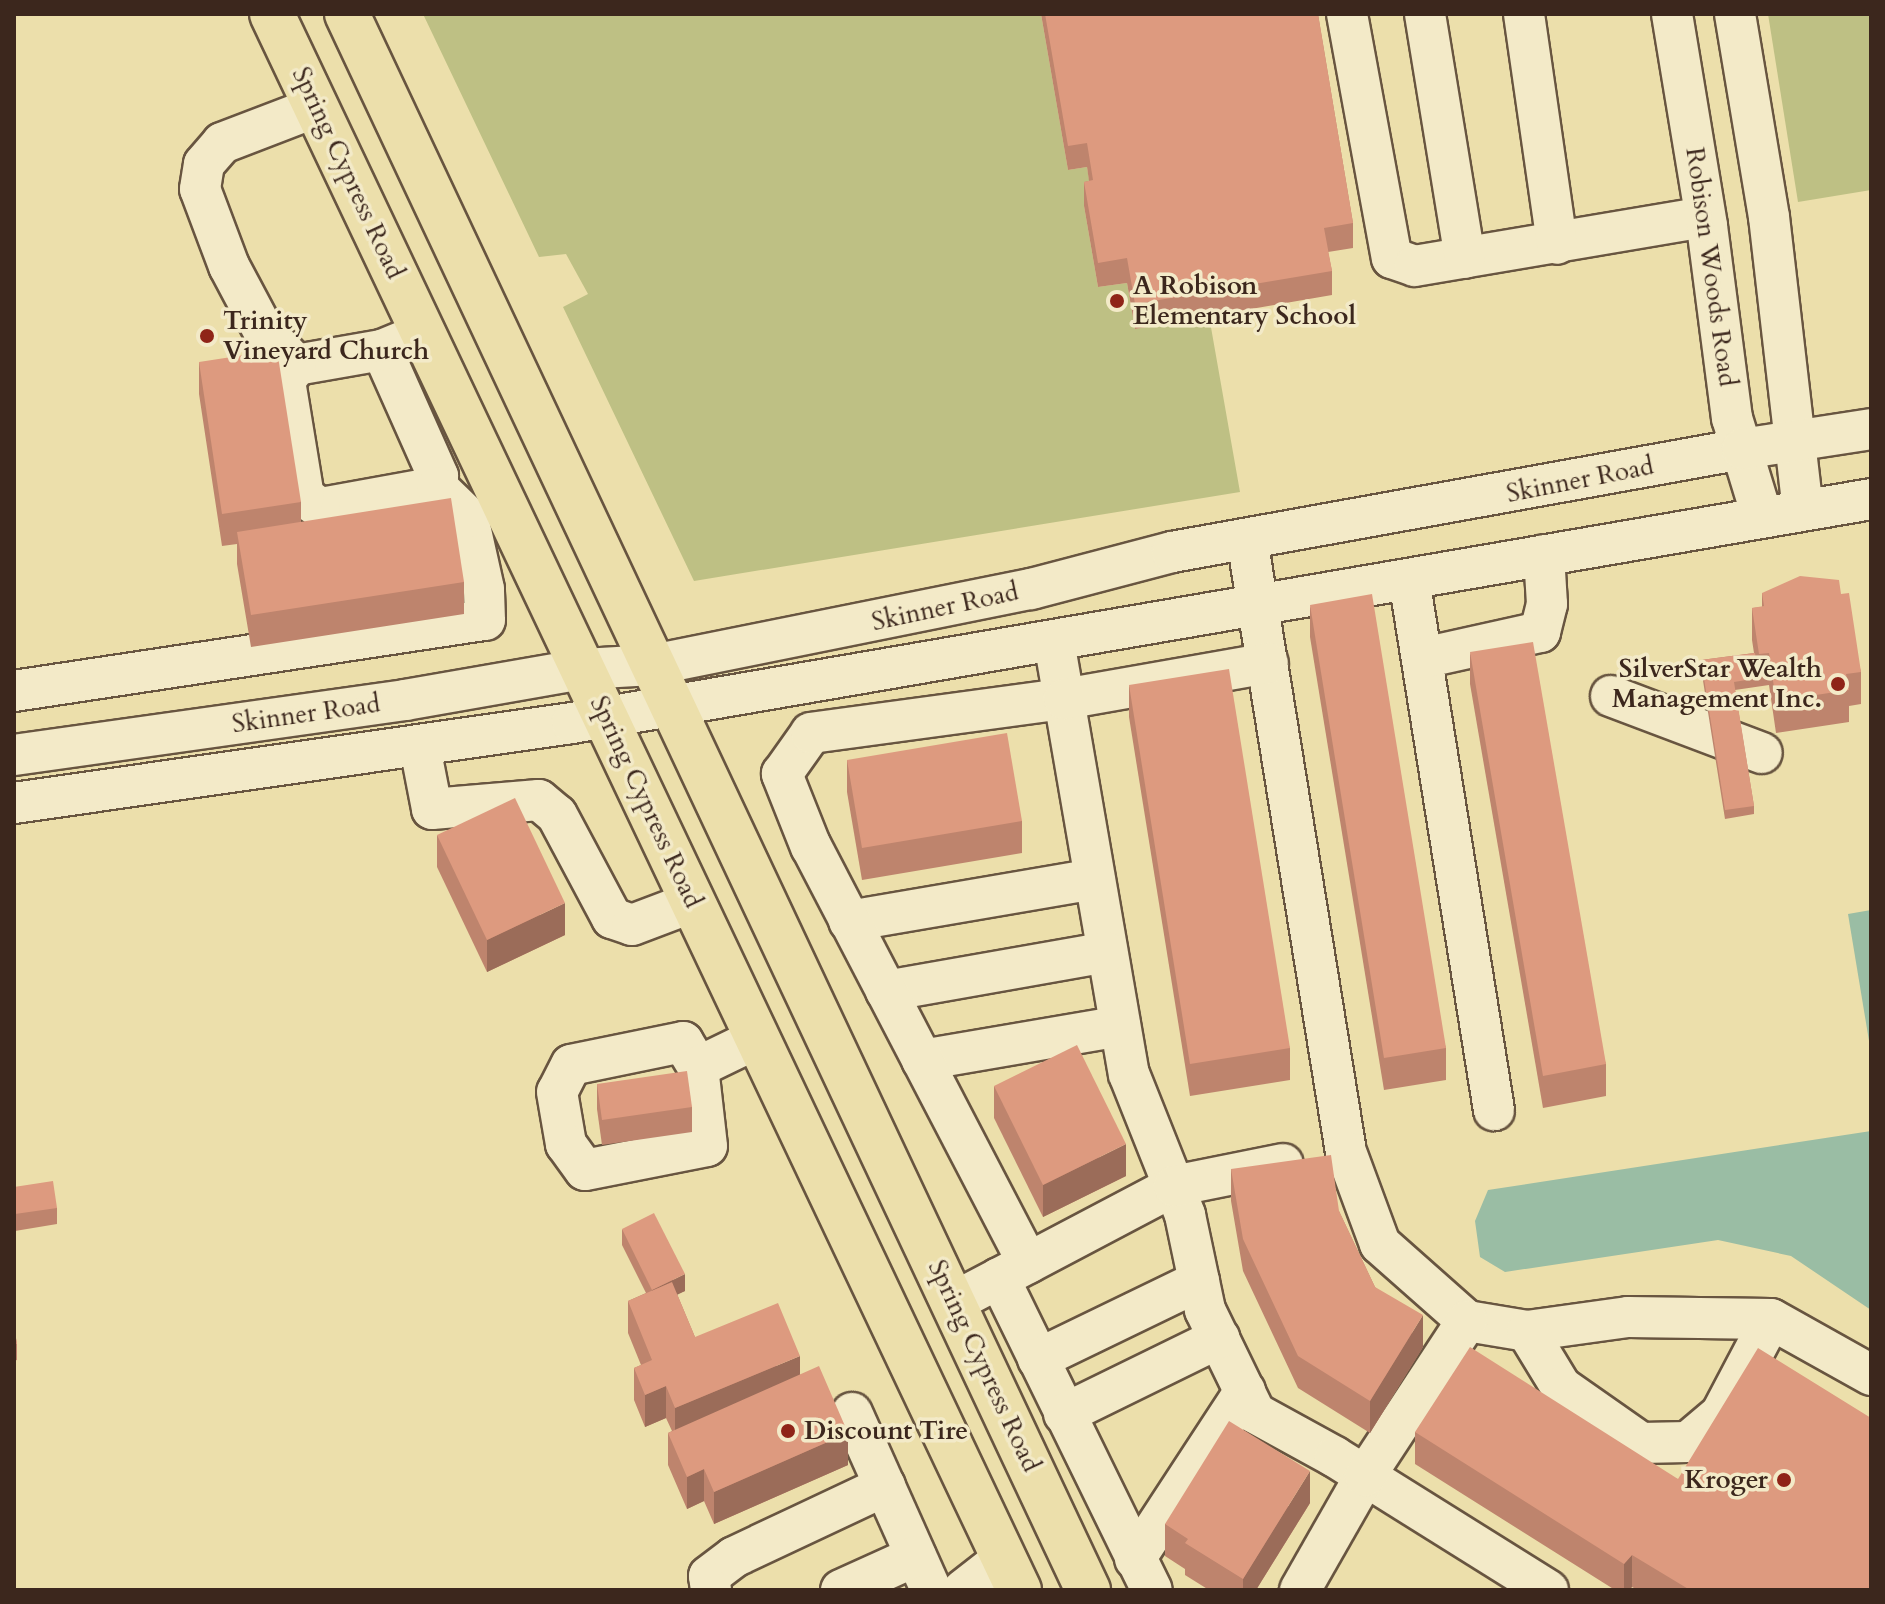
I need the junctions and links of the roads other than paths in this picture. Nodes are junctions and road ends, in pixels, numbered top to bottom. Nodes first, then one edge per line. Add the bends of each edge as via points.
1 (272, 14) edge
2 (347, 14) edge
3 (1347, 14) edge
4 (1425, 14) edge
5 (1524, 14) edge
6 (1672, 14) edge
7 (1735, 14) edge
8 (377, 78) junction
9 (316, 107) junction
10 (1705, 217) junction
11 (1557, 244) junction
12 (1465, 258) junction
13 (423, 333) junction
14 (382, 350) junction
15 (296, 365) junction
16 (1871, 429) edge
17 (1797, 440) junction
18 (1742, 449) junction
19 (437, 487) junction
20 (1871, 499) edge
21 (1803, 510) junction
22 (1762, 516) junction
23 (1247, 539) junction
24 (1544, 555) junction
25 (1409, 579) junction
26 (1259, 606) junction
27 (1054, 641) junction
28 (1423, 658) junction
29 (1268, 663) junction
30 (653, 665) junction
31 (583, 669) junction
32 (14, 691) edge
33 (1611, 696) dead end
34 (1064, 699) junction
35 (673, 705) junction
36 (605, 717) junction
37 (420, 747) junction
38 (1762, 753) dead end
39 (14, 755) edge
40 (14, 803) edge
41 (1094, 879) junction
42 (693, 902) junction
43 (849, 921) junction
44 (1107, 952) junction
45 (886, 991) junction
46 (1120, 1026) junction
47 (758, 1038) junction
48 (922, 1060) junction
49 (698, 1067) dead end
50 (1494, 1110) dead end
51 (1346, 1152) junction
52 (1174, 1186) junction
53 (1014, 1270) junction
54 (1199, 1281) junction
55 (954, 1302) junction
56 (890, 1319) junction
57 (1771, 1319) junction
58 (1467, 1321) junction
59 (1527, 1331) junction
60 (1219, 1338) junction
61 (1038, 1359) junction
62 (1871, 1375) edge
63 (1245, 1391) junction
64 (852, 1413) dead end
65 (1064, 1414) junction
66 (1365, 1476) junction
67 (885, 1486) junction
68 (924, 1573) edge
69 (1012, 1574) edge
70 (1143, 1574) edge
71 (711, 1590) edge
72 (841, 1590) edge
73 (963, 1590) edge
74 (1088, 1590) edge
75 (1300, 1590) edge
76 (1548, 1590) edge

1 - 9 main road, Spring Cypress Road
2 - 8 main road, Spring Cypress Road
3 - 12 street via 1392,258 1415,266
4 - 12 street
5 - 11 street
6 - 10 street, Robison Woods Road
7 - 17 street via 1769,217
8 - 9 main road
8 - 30 main road, Spring Cypress Road
9 - 13 main road, Spring Cypress Road
9 - 15 street via 222,143 204,164 200,189 229,266 263,330
10 - 11 street
10 - 18 street, Robison Woods Road via 1732,418
11 - 12 street
13 - 14 street
13 - 31 main road, Spring Cypress Road
14 - 15 street
14 - 19 street via 438,476
15 - 19 street via 285,381 304,497 320,508
16 - 17 street, Skinner Road
17 - 18 street, Skinner Road
17 - 21 street
18 - 22 street, Robison Woods Road
18 - 23 street, Skinner Road
19 - 32 street via 468,517 484,589 485,620
20 - 21 street, Skinner Road
21 - 22 street, Skinner Road
22 - 24 street, Skinner Road
23 - 26 street
23 - 30 street, Skinner Road via 868,624
24 - 25 street, Skinner Road
24 - 28 street via 1547,604 1540,632
25 - 26 street, Skinner Road
25 - 28 street
26 - 27 street, Skinner Road
26 - 29 street
27 - 34 street
27 - 35 street, Skinner Road
28 - 50 street
29 - 34 street
29 - 51 street
30 - 31 street, Skinner Road
30 - 35 main road, Spring Cypress Road
31 - 36 main road, Spring Cypress Road
31 - 39 street, Skinner Road via 405,700
33 - 38 street
34 - 41 street
34 - 43 street via 811,733 782,774
35 - 36 street, Skinner Road
35 - 55 main road, Spring Cypress Road
36 - 37 street, Skinner Road
36 - 42 main road, Spring Cypress Road
37 - 40 street, Skinner Road
37 - 42 street via 432,809 539,800 557,815 612,918 632,925
41 - 43 street
41 - 44 street
42 - 47 main road, Spring Cypress Road
43 - 45 street
44 - 45 street
44 - 46 street
45 - 48 street
46 - 48 street
46 - 52 street via 1129,1074
47 - 49 street
47 - 56 main road, Spring Cypress Road
48 - 53 street
51 - 52 street
51 - 58 street via 1380,1244
52 - 53 street
52 - 54 street
53 - 55 street
53 - 61 street
54 - 60 street
54 - 61 street
55 - 56 main road
55 - 74 main road, Spring Cypress Road
56 - 69 main road, Spring Cypress Road
57 - 59 street via 1628,1317
57 - 59 street via 1721,1414 1688,1442 1641,1443 1561,1387
57 - 62 street
58 - 59 street
58 - 66 street
60 - 63 street
60 - 65 street
61 - 65 street
63 - 66 street via 1255,1413
63 - 70 street
64 - 67 street
65 - 70 street
66 - 75 street
66 - 76 street
67 - 68 street
67 - 71 street via 734,1557 709,1576
68 - 72 street
69 - 73 street

